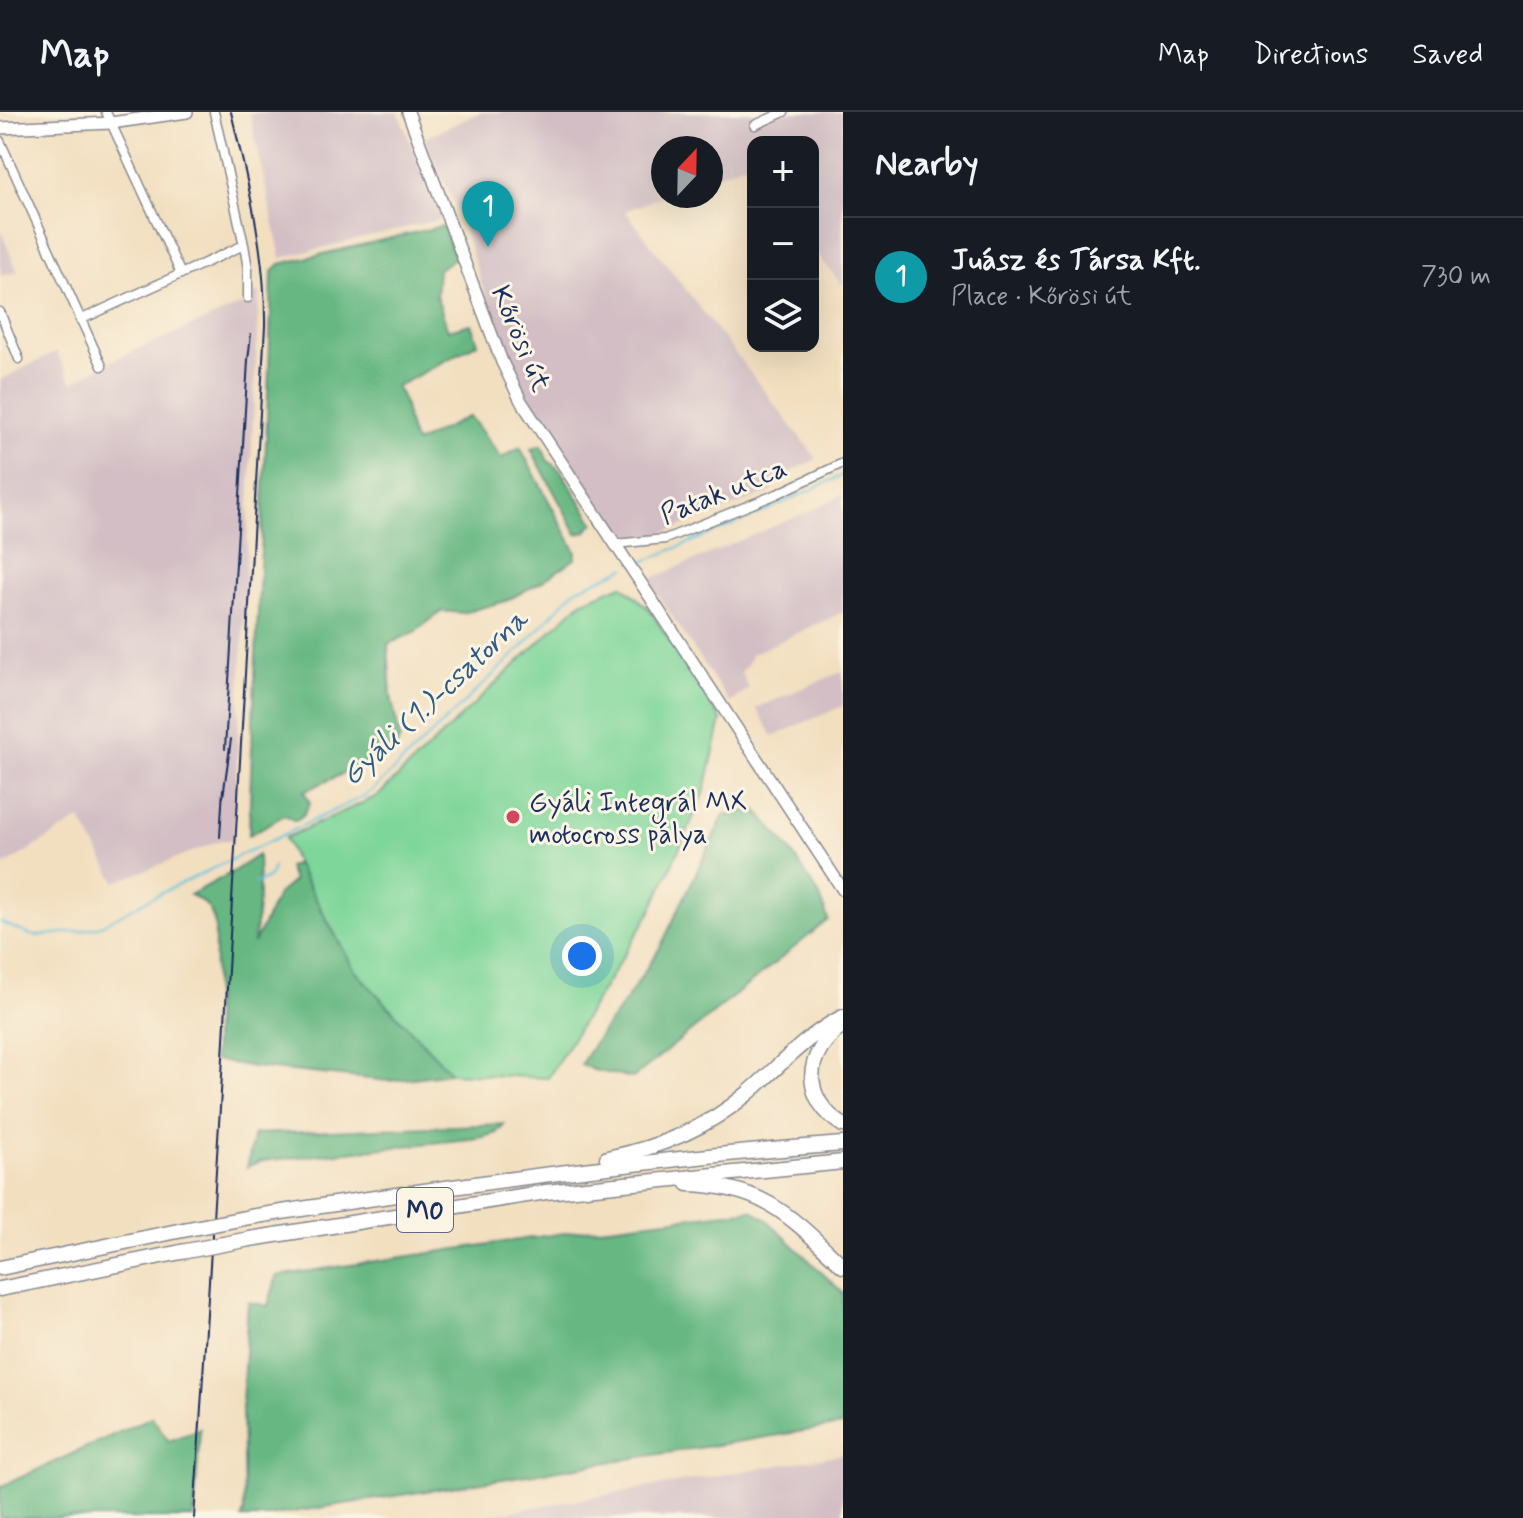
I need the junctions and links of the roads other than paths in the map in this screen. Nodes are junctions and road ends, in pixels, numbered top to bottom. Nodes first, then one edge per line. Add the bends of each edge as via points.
1 (187, 112) edge
2 (214, 112) edge
3 (408, 112) edge
4 (784, 112) edge
5 (109, 118) edge
6 (755, 125) dead end
7 (0, 128) edge
8 (0, 141) edge
9 (244, 245) junction
10 (181, 274) junction
11 (248, 298) dead end
12 (0, 312) edge
13 (80, 320) junction
14 (19, 359) dead end
15 (102, 366) dead end
16 (843, 463) edge
17 (615, 544) junction
18 (843, 890) edge
19 (843, 1017) edge
20 (843, 1026) edge
21 (843, 1125) edge
22 (843, 1144) edge
23 (843, 1162) edge
24 (546, 1174) junction
25 (600, 1186) junction
26 (843, 1266) edge
27 (0, 1268) edge
28 (0, 1289) edge

1 - 5 main road
2 - 9 street
3 - 17 main road, Kőrösi út via 512,384
4 - 6 street
5 - 7 main road
5 - 10 street
8 - 13 street
9 - 10 street
9 - 11 street
10 - 13 street
12 - 14 street
13 - 15 street
16 - 17 street, Patak utca via 665,539
17 - 18 main road, Kőrösi út
19 - 24 highway via 811,1037 744,1097 696,1128 638,1151
20 - 21 highway via 821,1045 812,1076 822,1107
22 - 24 highway, M0
23 - 25 highway, M0
24 - 27 highway, M0, bridge via 250,1217
25 - 26 highway via 708,1185 747,1193 785,1213
25 - 28 highway, M0, bridge via 250,1239

